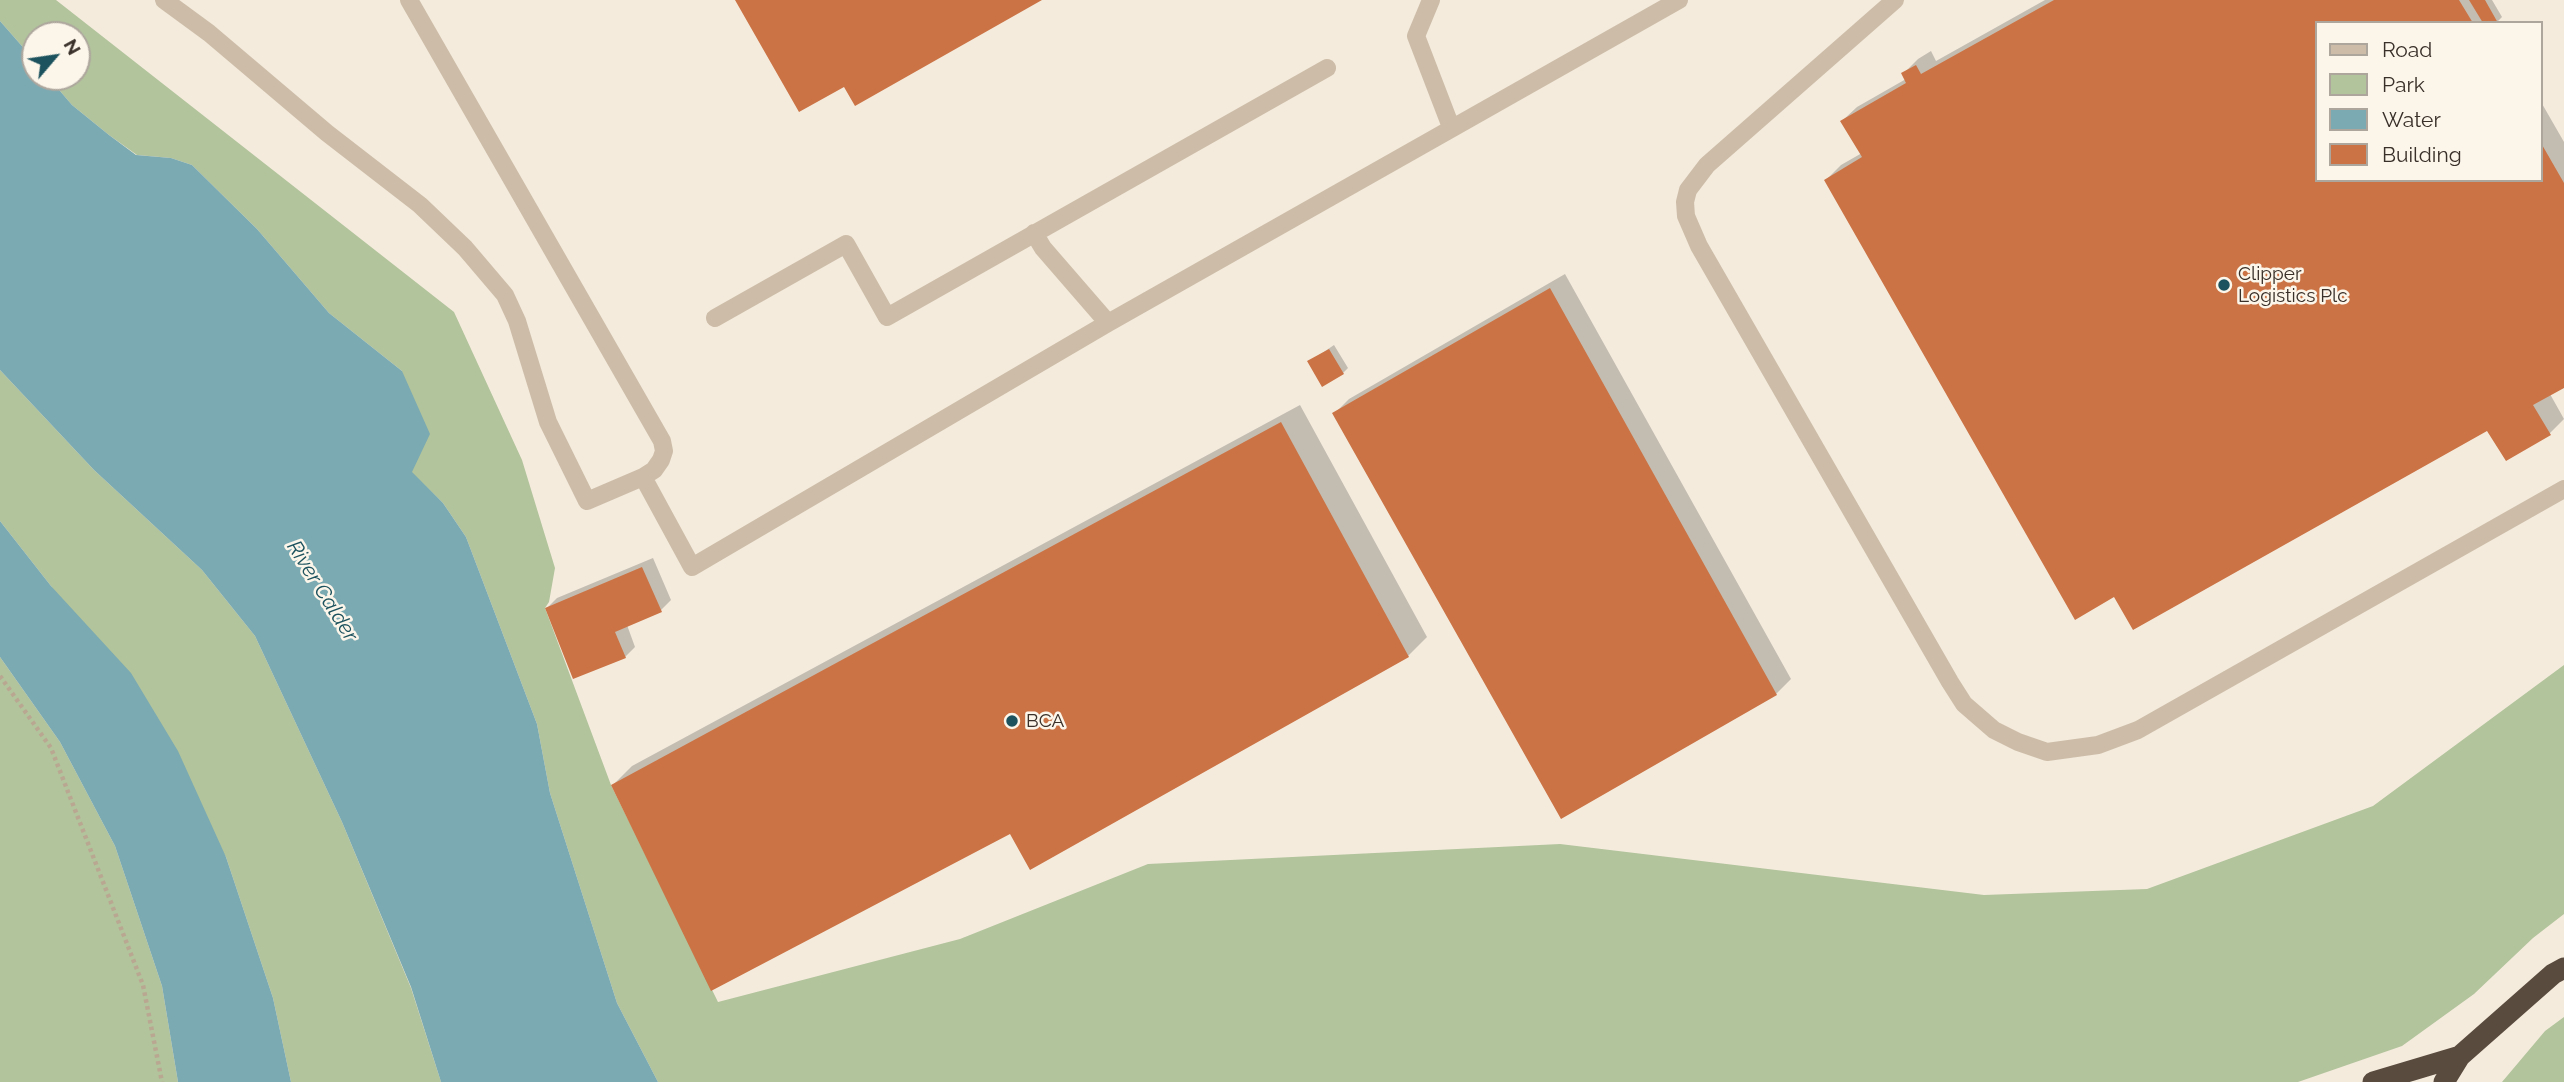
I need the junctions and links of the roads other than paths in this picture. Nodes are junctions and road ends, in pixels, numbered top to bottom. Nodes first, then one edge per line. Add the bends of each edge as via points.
1 (164, 0) edge
2 (409, 0) edge
3 (1431, 0) edge
4 (1679, 0) edge
5 (1895, 0) edge
6 (1327, 68) dead end
7 (1451, 127) junction
8 (1034, 233) junction
9 (715, 318) dead end
10 (1108, 323) junction
11 (643, 477) junction
12 (2564, 489) edge
13 (2564, 968) edge
14 (2459, 1056) junction
15 (2373, 1082) edge
16 (2444, 1082) edge

1 - 11 street via 419,205 465,248 505,295 548,422 587,501
2 - 11 street via 662,441 661,460
3 - 7 street via 1416,36
4 - 7 street
5 - 12 street via 1707,165 1689,190 1686,216 1950,682 1964,704 1994,730 2047,752 2098,745 2138,730
6 - 8 street
7 - 10 street
8 - 9 street via 887,317 846,244
8 - 10 street
10 - 11 street via 692,568
13 - 14 highway
14 - 15 highway
14 - 16 highway

